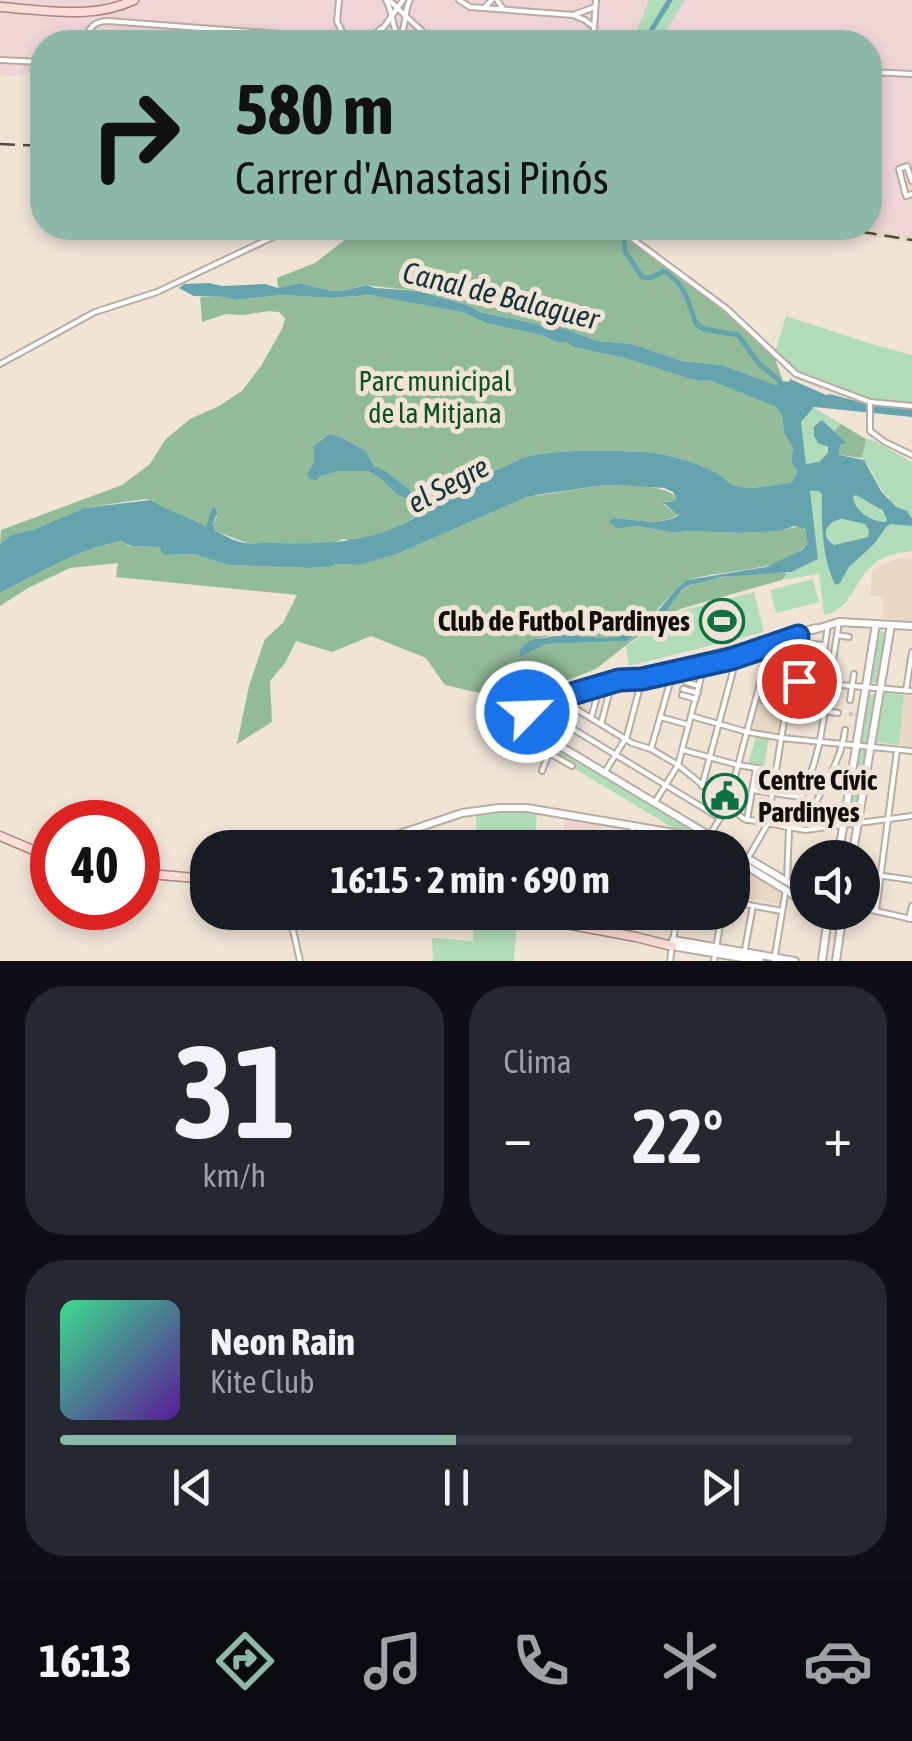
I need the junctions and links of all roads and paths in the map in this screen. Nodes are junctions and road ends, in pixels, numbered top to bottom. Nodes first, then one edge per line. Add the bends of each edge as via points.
1 (134, 0) edge
2 (339, 0) edge
3 (387, 0) edge
4 (407, 0) edge
5 (460, 0) edge
6 (495, 0) edge
7 (596, 0) edge
8 (0, 7) edge
9 (396, 7) junction
10 (596, 7) junction
11 (484, 8) junction
12 (503, 9) junction
13 (587, 12) junction
14 (392, 13) junction
15 (573, 15) junction
16 (595, 15) junction
17 (405, 16) junction
18 (585, 20) junction
19 (337, 22) junction
20 (393, 25) junction
21 (404, 25) junction
22 (594, 28) joint
23 (90, 30) edge
24 (243, 30) edge
25 (331, 30) edge
26 (341, 30) edge
27 (379, 30) edge
28 (395, 30) edge
29 (402, 30) edge
30 (421, 30) edge
31 (0, 60) edge
32 (30, 61) edge
33 (882, 73) edge
34 (912, 74) edge
35 (912, 181) edge
36 (909, 195) edge
37 (267, 240) edge
38 (634, 240) edge
39 (0, 364) edge
40 (870, 403) junction
41 (912, 406) edge
42 (912, 455) edge
43 (839, 622) junction
44 (876, 624) junction
45 (828, 625) junction
46 (891, 625) junction
47 (912, 626) edge
48 (837, 635) junction
49 (798, 637) junction
50 (849, 637) dead end
51 (788, 640) junction
52 (769, 643) junction
53 (825, 645) junction
54 (912, 652) edge
55 (736, 653) junction
56 (784, 653) junction
57 (796, 654) junction
58 (704, 662) junction
59 (764, 669) junction
60 (821, 670) junction
61 (772, 671) junction
62 (673, 672) junction
63 (781, 672) junction
64 (793, 674) junction
65 (854, 674) dead end
66 (641, 676) junction
67 (615, 681) junction
68 (819, 683) junction
69 (830, 684) junction
70 (600, 686) junction
71 (699, 686) junction
72 (852, 686) junction
73 (866, 687) junction
74 (880, 688) junction
75 (909, 691) edge
76 (697, 696) junction
77 (552, 699) junction
78 (567, 699) junction
79 (756, 699) junction
80 (765, 700) junction
81 (850, 700) dead end
82 (776, 702) junction
83 (788, 704) junction
84 (525, 708) junction
85 (825, 711) junction
86 (838, 713) tunnel mouth
87 (660, 716) junction
88 (692, 716) junction
89 (591, 718) junction
90 (524, 721) junction
91 (600, 724) junction
92 (718, 724) junction
93 (689, 725) junction
94 (845, 730) dead end
95 (747, 732) junction
96 (547, 736) junction
97 (625, 738) junction
98 (782, 738) junction
99 (820, 740) junction
100 (844, 744) junction
101 (857, 745) junction
102 (871, 746) junction
103 (652, 749) junction
104 (682, 750) junction
105 (898, 750) junction
106 (912, 751) edge
107 (616, 754) junction
108 (711, 757) junction
109 (678, 765) junction
110 (738, 765) junction
111 (572, 766) dead end
112 (756, 768) junction
113 (776, 770) junction
114 (542, 771) dead end
115 (605, 772) junction
116 (666, 784) junction
117 (702, 786) junction
118 (752, 790) junction
119 (772, 793) junction
120 (801, 797) junction
121 (655, 802) junction
122 (727, 806) junction
123 (798, 806) junction
124 (912, 816) edge
125 (720, 818) junction
126 (747, 820) junction
127 (887, 820) junction
128 (858, 823) junction
129 (844, 824) junction
130 (767, 825) junction
131 (633, 826) junction
132 (789, 829) junction
133 (411, 830) edge
134 (633, 830) edge
135 (650, 830) edge
136 (696, 830) edge
137 (713, 830) edge
138 (0, 836) edge
139 (841, 840) edge
140 (855, 840) edge
141 (30, 849) edge
142 (750, 855) edge
143 (750, 860) edge
144 (750, 868) edge
145 (160, 875) edge
146 (880, 875) joint
147 (190, 877) edge
148 (912, 880) edge
149 (786, 887) junction
150 (790, 888) edge
151 (790, 890) edge
152 (752, 906) joint
153 (912, 906) edge
154 (782, 911) junction
155 (880, 912) edge
156 (911, 919) edge
157 (293, 930) edge
158 (602, 930) edge
159 (675, 930) edge
160 (824, 930) edge
161 (842, 930) edge
162 (673, 943) junction
163 (745, 949) dead end
164 (715, 954) edge
165 (774, 959) edge
166 (300, 961) edge
167 (670, 961) edge
168 (760, 961) edge
169 (796, 961) edge
170 (822, 961) edge
171 (836, 961) edge

1 - 8 main road via 94,12
2 - 19 street
3 - 9 street
3 - 14 street
4 - 9 street
4 - 17 street
5 - 11 street
6 - 11 street
6 - 12 street
7 - 10 street
9 - 14 street
9 - 17 street
10 - 13 street
10 - 16 street
11 - 12 street
12 - 15 street
13 - 15 street
13 - 16 street
14 - 20 street
14 - 27 street
15 - 18 street
16 - 18 street
16 - 22 street
17 - 21 street
17 - 30 street
18 - 22 street
19 - 25 street
19 - 26 street
20 - 21 street
20 - 28 street
21 - 29 street
23 - 24 street via 108,20
31 - 32 street
33 - 34 street
35 - 36 street via 907,166 899,168
37 - 39 street via 95,312
38 - 40 street via 728,309 796,374
40 - 41 street
40 - 42 street via 871,432
43 - 44 street
43 - 45 street
43 - 48 street
44 - 46 street
44 - 73 street
45 - 49 street
45 - 53 street
46 - 47 street
46 - 74 street
48 - 50 street
48 - 69 street
49 - 51 street
49 - 52 street
49 - 53 street
49 - 57 street
51 - 52 street
51 - 56 street
52 - 55 street
52 - 59 street
53 - 60 street
54 - 75 street
55 - 58 street
55 - 92 street
56 - 57 street
56 - 63 street
57 - 64 street
58 - 62 street
58 - 66 street
58 - 71 street
59 - 61 street
59 - 79 street
60 - 64 street
60 - 68 street
61 - 63 street
61 - 80 street
62 - 66 street
62 - 87 street
63 - 64 street
63 - 82 street
64 - 68 street
64 - 83 street
65 - 72 street
66 - 67 street
66 - 97 street
67 - 70 street
67 - 91 street
68 - 69 street
69 - 72 street
69 - 85 street
70 - 78 street
70 - 89 street
71 - 76 street
71 - 76 street via 684,689
72 - 73 street
72 - 81 street
73 - 74 street
73 - 101 street
74 - 75 street
74 - 102 street
76 - 88 street
77 - 78 street
77 - 84 street
77 - 96 street via 555,719
78 - 89 street
78 - 107 street via 567,725
79 - 80 street
79 - 95 street
80 - 82 street
82 - 83 street
83 - 98 street
84 - 90 street
84 - 90 street via 512,712
85 - 86 street
85 - 99 street
87 - 93 street
87 - 103 street
88 - 92 street
88 - 93 street
89 - 91 street
90 - 96 street
91 - 97 street
92 - 95 street
92 - 108 street
93 - 104 street
94 - 100 street
95 - 98 street
95 - 110 street
96 - 115 street
97 - 103 street
97 - 107 street
98 - 99 street
98 - 113 street
99 - 100 street
99 - 120 street
100 - 101 street
100 - 123 street via 814,804
101 - 102 street
101 - 129 street
102 - 105 street
102 - 128 street
103 - 109 street
104 - 108 street
104 - 109 street
105 - 106 street
105 - 127 street
107 - 115 street
107 - 116 street
108 - 110 street
108 - 117 street
109 - 116 street
109 - 117 street
110 - 112 street
110 - 122 street
111 - 114 street via 549,752
112 - 113 street
112 - 118 street
113 - 119 street
115 - 121 street
116 - 121 street
116 - 125 street
117 - 122 street
118 - 119 street
118 - 126 street
119 - 120 street
119 - 130 street
120 - 123 street
121 - 136 street
122 - 125 street
122 - 126 street
123 - 132 street
124 - 127 street
125 - 137 street
126 - 130 street
127 - 128 street
127 - 146 street
128 - 129 street
128 - 140 street
129 - 132 street
129 - 139 street
130 - 132 street
130 - 142 street
131 - 133 street via 499,808
131 - 134 street
131 - 135 street
132 - 149 street
138 - 141 main road
143 - 149 street
144 - 149 street
145 - 147 main road
146 - 148 street
149 - 150 street
149 - 151 street
149 - 154 street
152 - 154 street
152 - 163 street
153 - 156 street
154 - 165 street
155 - 156 street
157 - 166 street
158 - 162 main road
159 - 162 street
160 - 170 street
161 - 171 street
162 - 164 street
162 - 167 street
164 - 165 street
164 - 168 street
165 - 169 street

